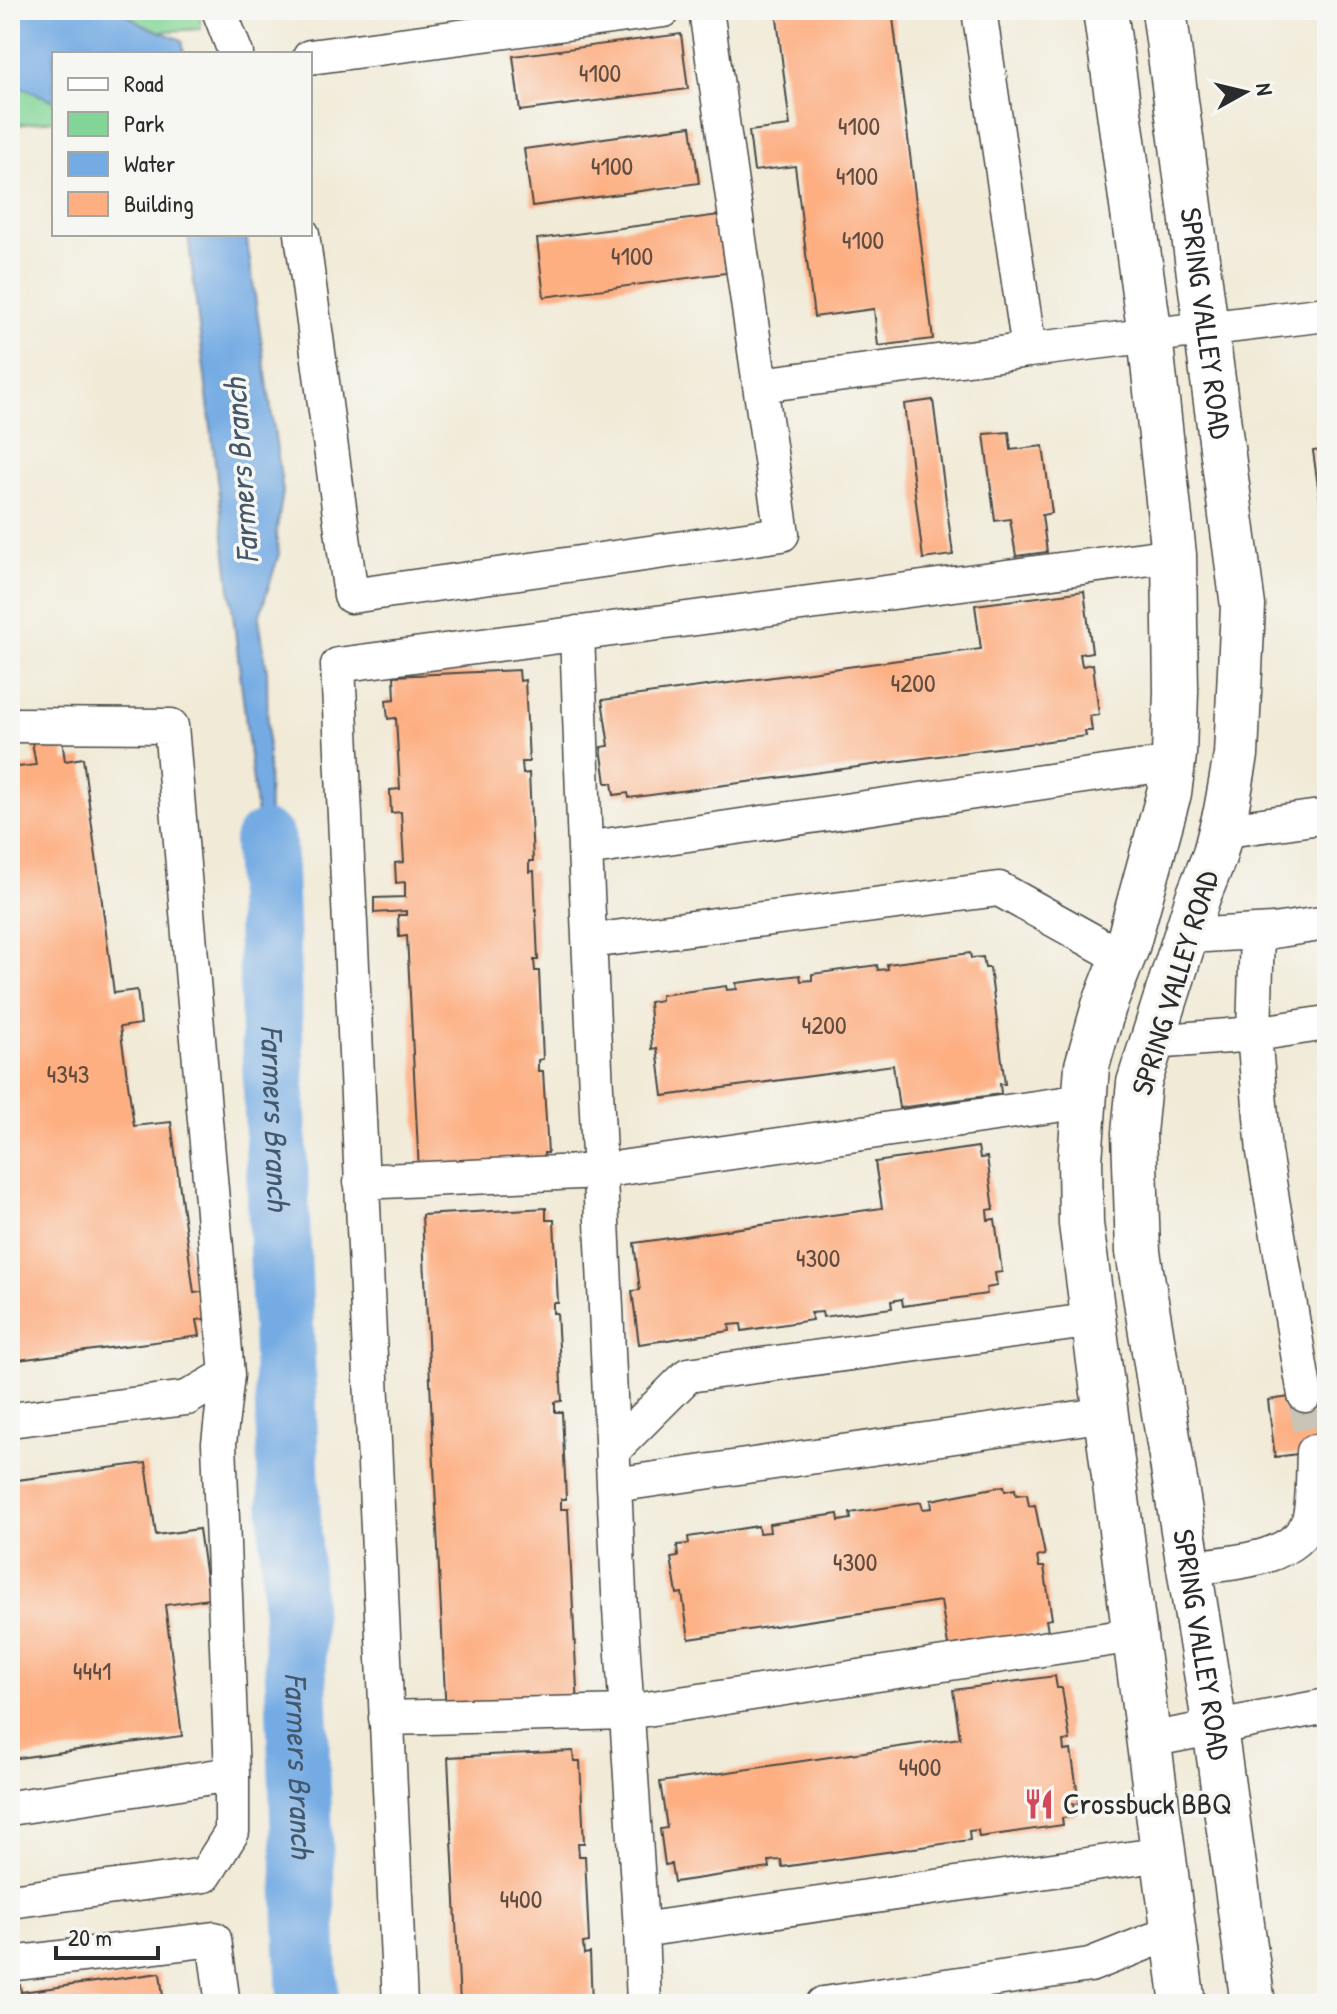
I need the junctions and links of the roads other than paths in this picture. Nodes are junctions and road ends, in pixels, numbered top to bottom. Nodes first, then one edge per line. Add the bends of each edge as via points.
1 (219, 10) edge
2 (664, 10) edge
3 (706, 10) edge
4 (979, 10) edge
5 (1105, 10) edge
6 (1164, 10) edge
7 (235, 52) edge
8 (312, 57) edge
9 (302, 236) edge
10 (1326, 319) edge
11 (1206, 329) junction
12 (1150, 336) junction
13 (1029, 350) junction
14 (760, 385) junction
15 (1174, 555) junction
16 (577, 633) junction
17 (10, 725) edge
18 (1173, 763) junction
19 (1327, 816) edge
20 (1220, 831) junction
21 (585, 849) junction
22 (1327, 923) edge
23 (1257, 932) junction
24 (1188, 936) junction
25 (590, 941) junction
26 (1123, 958) junction
27 (1327, 1023) edge
28 (1254, 1034) junction
29 (1153, 1042) junction
30 (1084, 1101) junction
31 (600, 1171) junction
32 (361, 1182) junction
33 (1095, 1320) junction
34 (227, 1375) junction
35 (1305, 1395) tunnel mouth
36 (1107, 1414) junction
37 (10, 1420) edge
38 (613, 1450) junction
39 (1314, 1452) tunnel mouth
40 (614, 1485) junction
41 (1188, 1568) junction
42 (1135, 1635) junction
43 (1327, 1706) edge
44 (627, 1712) junction
45 (386, 1718) junction
46 (1215, 1728) junction
47 (1149, 1740) junction
48 (232, 1774) junction
49 (10, 1808) edge
50 (1163, 1854) junction
51 (10, 1901) edge
52 (641, 1930) junction
53 (1173, 1932) junction
54 (10, 1964) edge
55 (223, 2004) edge
56 (400, 2004) edge
57 (644, 2004) edge
58 (823, 2004) edge
59 (1183, 2004) edge
60 (1253, 2004) edge

1 - 7 street
2 - 8 street
3 - 14 street
4 - 13 street
5 - 12 main road, SPRING VALLEY ROAD
6 - 11 main road, SPRING VALLEY ROAD
9 - 14 street via 351,596 782,534
10 - 11 street
11 - 12 street
11 - 20 main road, SPRING VALLEY ROAD via 1243,606 1236,755
12 - 13 street
12 - 15 main road, SPRING VALLEY ROAD
13 - 14 street
15 - 16 street
15 - 18 main road, SPRING VALLEY ROAD
16 - 21 street
16 - 32 street via 338,665
17 - 34 street via 171,726
18 - 21 street
18 - 26 main road, SPRING VALLEY ROAD
19 - 20 street
20 - 24 main road, SPRING VALLEY ROAD
21 - 25 street
22 - 23 street
23 - 24 street
23 - 28 street
24 - 29 main road, SPRING VALLEY ROAD
25 - 26 street via 999,889
25 - 31 street
26 - 30 main road, SPRING VALLEY ROAD via 1087,1066
27 - 28 street
28 - 29 street
28 - 35 street via 1264,1152
29 - 41 main road, SPRING VALLEY ROAD via 1139,1083 1134,1133 1138,1252
30 - 31 street
30 - 33 main road, SPRING VALLEY ROAD via 1081,1224
31 - 32 street
31 - 38 street
32 - 45 street
33 - 36 main road, SPRING VALLEY ROAD
33 - 38 street via 688,1375
34 - 37 street via 187,1398
34 - 48 street via 219,1443
36 - 40 street
36 - 42 main road, SPRING VALLEY ROAD
38 - 40 street
39 - 41 street via 1309,1520 1296,1540 1265,1557
40 - 44 street
41 - 46 main road, SPRING VALLEY ROAD
42 - 44 street
42 - 47 main road, SPRING VALLEY ROAD
43 - 46 street
44 - 45 street
44 - 52 street
45 - 56 street
46 - 47 street
46 - 60 main road, SPRING VALLEY ROAD
47 - 50 main road, SPRING VALLEY ROAD
48 - 49 street
48 - 51 street via 232,1832 205,1875
50 - 52 street
50 - 53 main road, SPRING VALLEY ROAD
52 - 57 street
53 - 58 street via 1090,1965
53 - 59 main road, SPRING VALLEY ROAD
54 - 55 street via 214,1939

